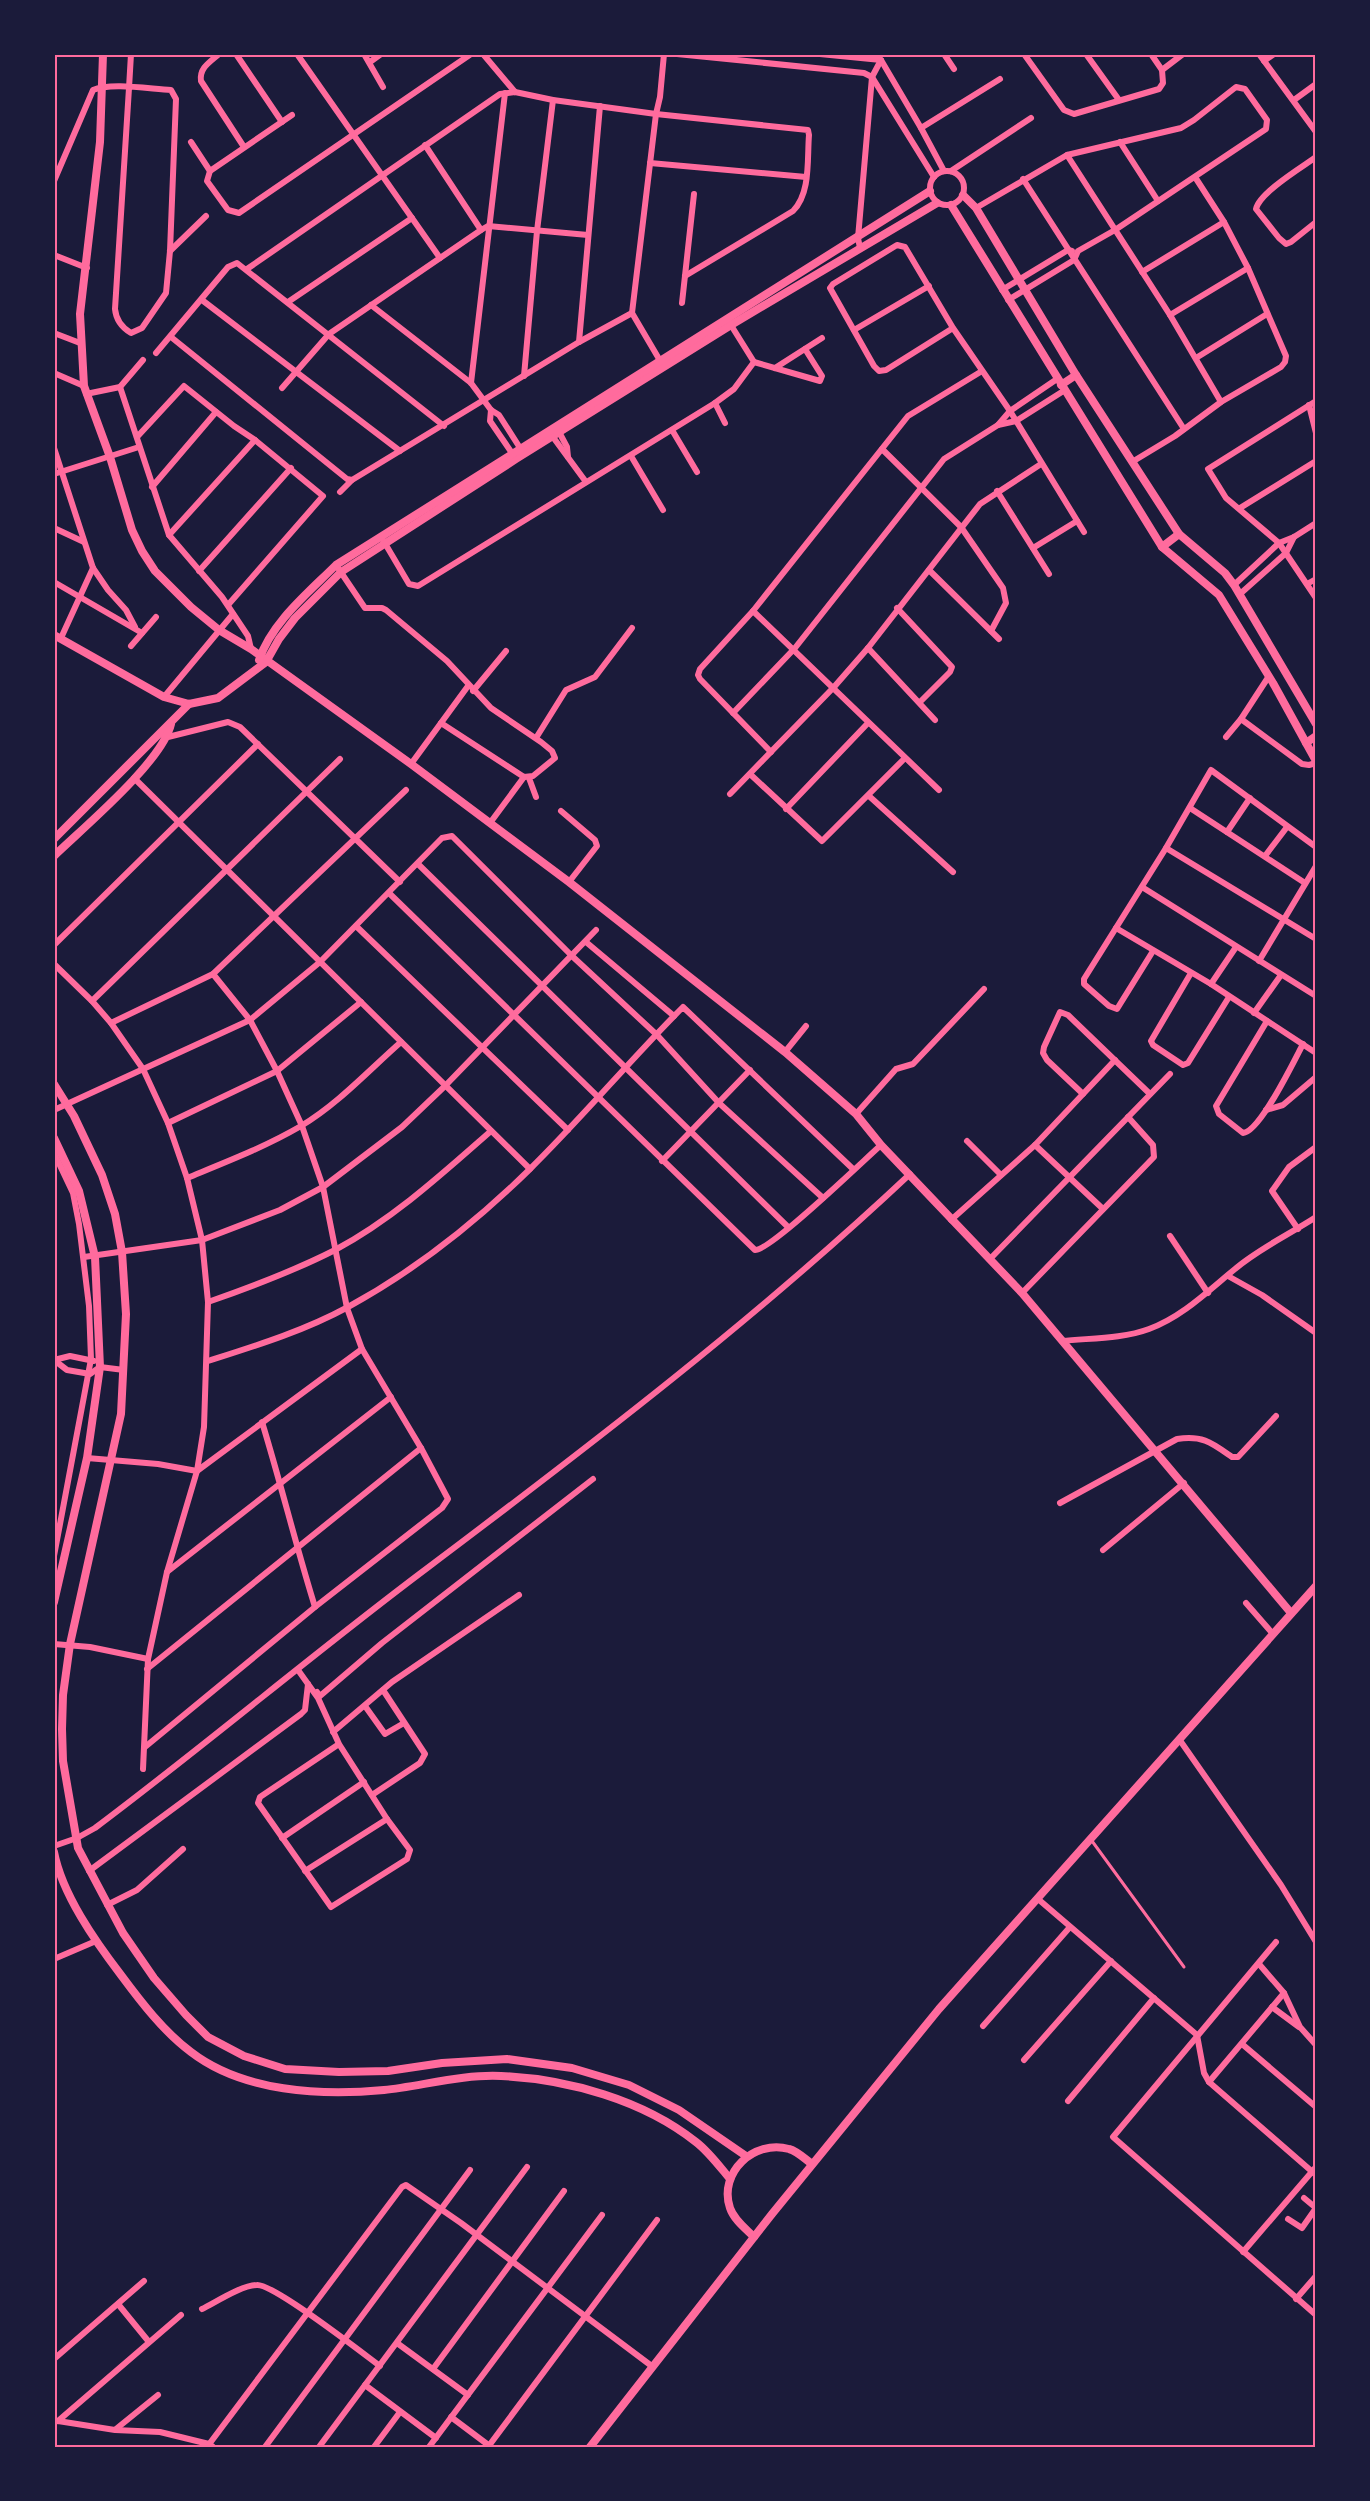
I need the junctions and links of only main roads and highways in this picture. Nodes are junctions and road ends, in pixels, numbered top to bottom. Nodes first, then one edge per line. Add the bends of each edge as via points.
1 (1316, 1586) edge
2 (590, 2447) edge

1 - 2 main road via 939,2009

